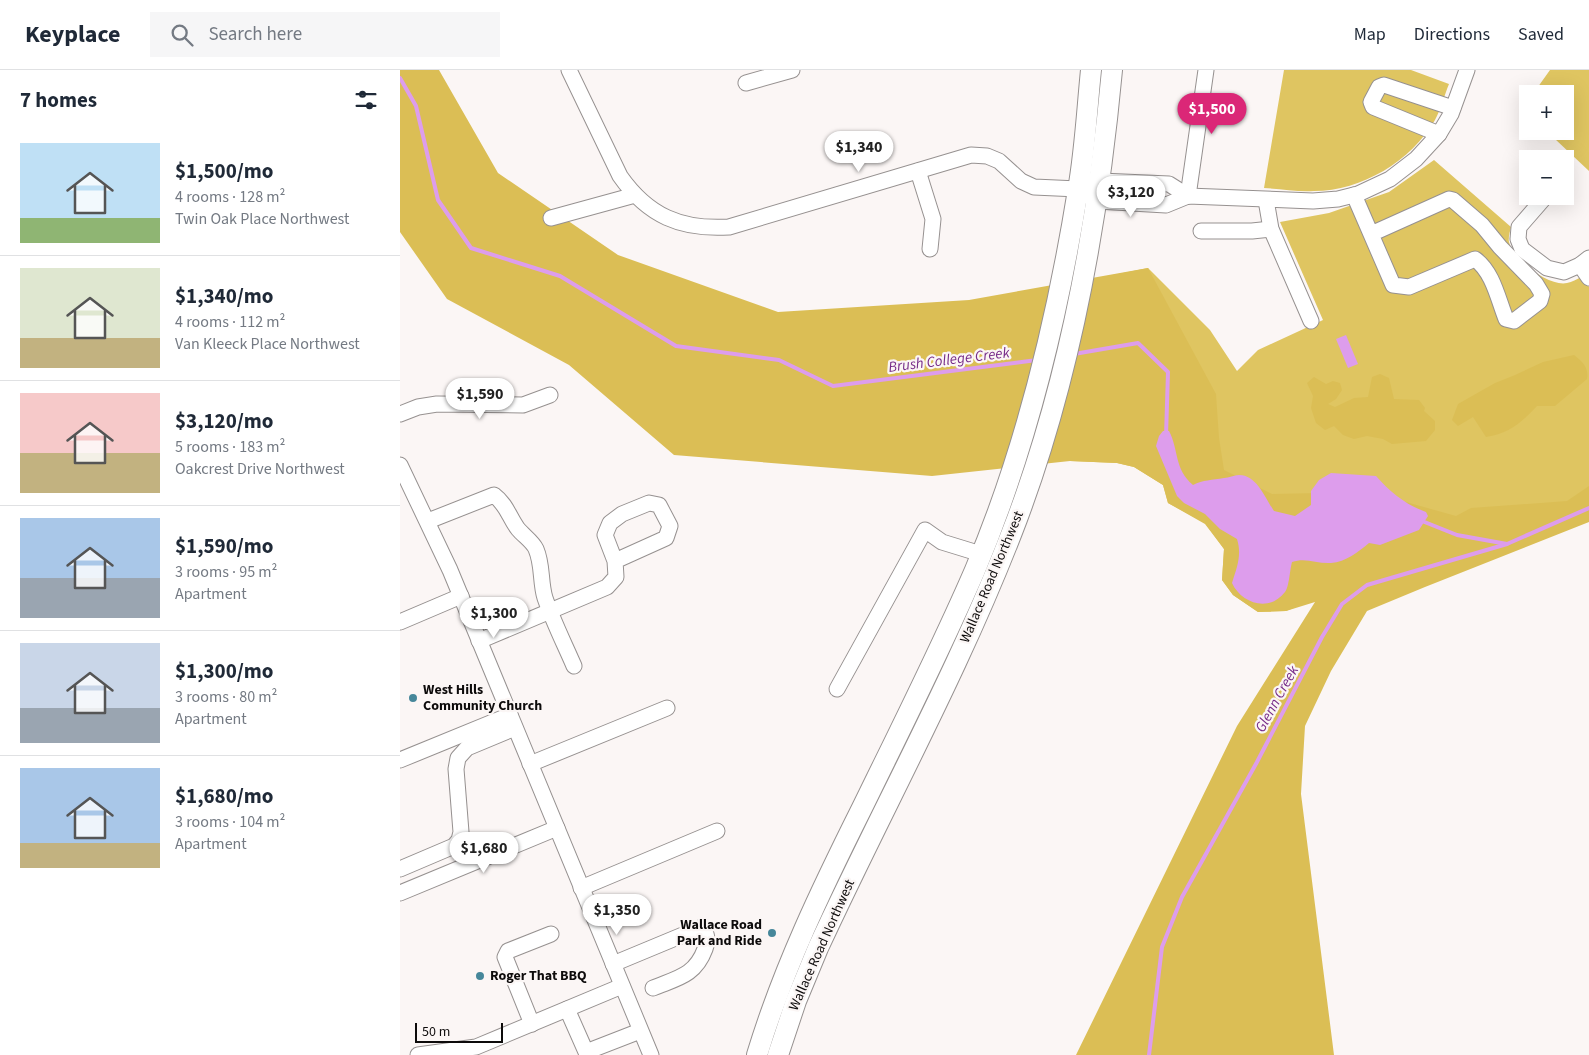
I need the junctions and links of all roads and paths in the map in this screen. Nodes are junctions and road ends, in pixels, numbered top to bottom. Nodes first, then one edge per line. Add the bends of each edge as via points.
1 (569, 70) edge
2 (792, 70) edge
3 (1091, 70) edge
4 (1112, 70) edge
5 (1206, 70) edge
6 (1467, 70) edge
7 (746, 84) dead end
8 (1453, 108) junction
9 (1439, 134) junction
10 (918, 171) junction
11 (1100, 181) junction
12 (1078, 189) junction
13 (632, 192) junction
14 (1354, 195) junction
15 (1188, 196) junction
16 (1266, 200) junction
17 (1097, 201) junction
18 (1538, 205) edge
19 (551, 218) dead end
20 (1271, 229) junction
21 (1201, 231) dead end
22 (1371, 234) junction
23 (1500, 247) junction
24 (930, 249) dead end
25 (1475, 259) junction
26 (1585, 261) edge
27 (1589, 278) edge
28 (1311, 321) dead end
29 (550, 395) dead end
30 (400, 414) edge
31 (400, 465) edge
32 (428, 521) junction
33 (981, 554) junction
34 (615, 561) dead end
35 (461, 596) junction
36 (550, 612) junction
37 (400, 622) edge
38 (479, 641) junction
39 (574, 666) dead end
40 (837, 688) dead end
41 (667, 708) dead end
42 (512, 721) junction
43 (400, 760) edge
44 (530, 764) junction
45 (557, 828) junction
46 (717, 831) dead end
47 (400, 868) edge
48 (582, 888) junction
49 (400, 893) edge
50 (551, 934) dead end
51 (613, 964) junction
52 (622, 986) junction
53 (653, 988) dead end
54 (567, 1009) junction
55 (532, 1024) junction
56 (640, 1031) junction
57 (647, 1053) edge
58 (418, 1055) edge
59 (757, 1055) edge
60 (778, 1055) edge

1 - 13 street via 620,176
2 - 7 street
3 - 12 main road, Wallace Road Northwest
4 - 11 main road, Wallace Road Northwest
5 - 15 street
6 - 8 street
8 - 9 street
8 - 9 street via 1384,85 1378,87 1371,102 1373,107
9 - 14 street via 1416,159 1390,179
10 - 12 street via 971,155 987,156 999,160 1021,181 1034,187
10 - 13 street via 729,227 710,228 666,218
10 - 24 street via 933,219
11 - 12 street
11 - 15 street via 1169,184
11 - 17 main road, Wallace Road Northwest
12 - 17 street
12 - 33 main road, Wallace Road Northwest via 1052,327 1030,412
13 - 19 street
14 - 16 street via 1313,201
14 - 22 street
15 - 16 street
15 - 17 street via 1166,205
16 - 20 street
17 - 60 main road, Wallace Road Northwest via 1061,376 1018,518 968,637 818,948
18 - 26 street via 1519,227 1518,239 1522,249 1547,268 1564,272
20 - 21 street
20 - 28 street
22 - 23 street via 1449,199 1482,225
22 - 25 street via 1393,285 1409,287
23 - 25 street
23 - 25 street via 1542,294 1540,301 1514,321 1506,319 1488,272
26 - 27 street
29 - 30 street via 523,405 436,404
31 - 32 street
32 - 35 street
32 - 36 street via 494,495 506,506 517,528 536,548 542,591
33 - 40 street via 942,542 925,530
33 - 59 main road, Wallace Road Northwest via 939,651 825,882 767,1020
34 - 36 street via 616,577 607,588
35 - 37 street
35 - 38 street
36 - 38 street
36 - 39 street
38 - 42 street
41 - 44 street
42 - 43 street
42 - 44 street
42 - 47 street via 467,748 458,758 459,840 454,846
44 - 45 street
45 - 48 street
45 - 49 street
46 - 48 street
48 - 51 street
50 - 55 street via 508,951 505,957
51 - 52 street
51 - 53 street via 702,927 708,941 700,962 685,975
52 - 54 street
52 - 56 street
54 - 55 street
54 - 56 street via 586,1052
55 - 58 street via 476,1047
56 - 57 street

